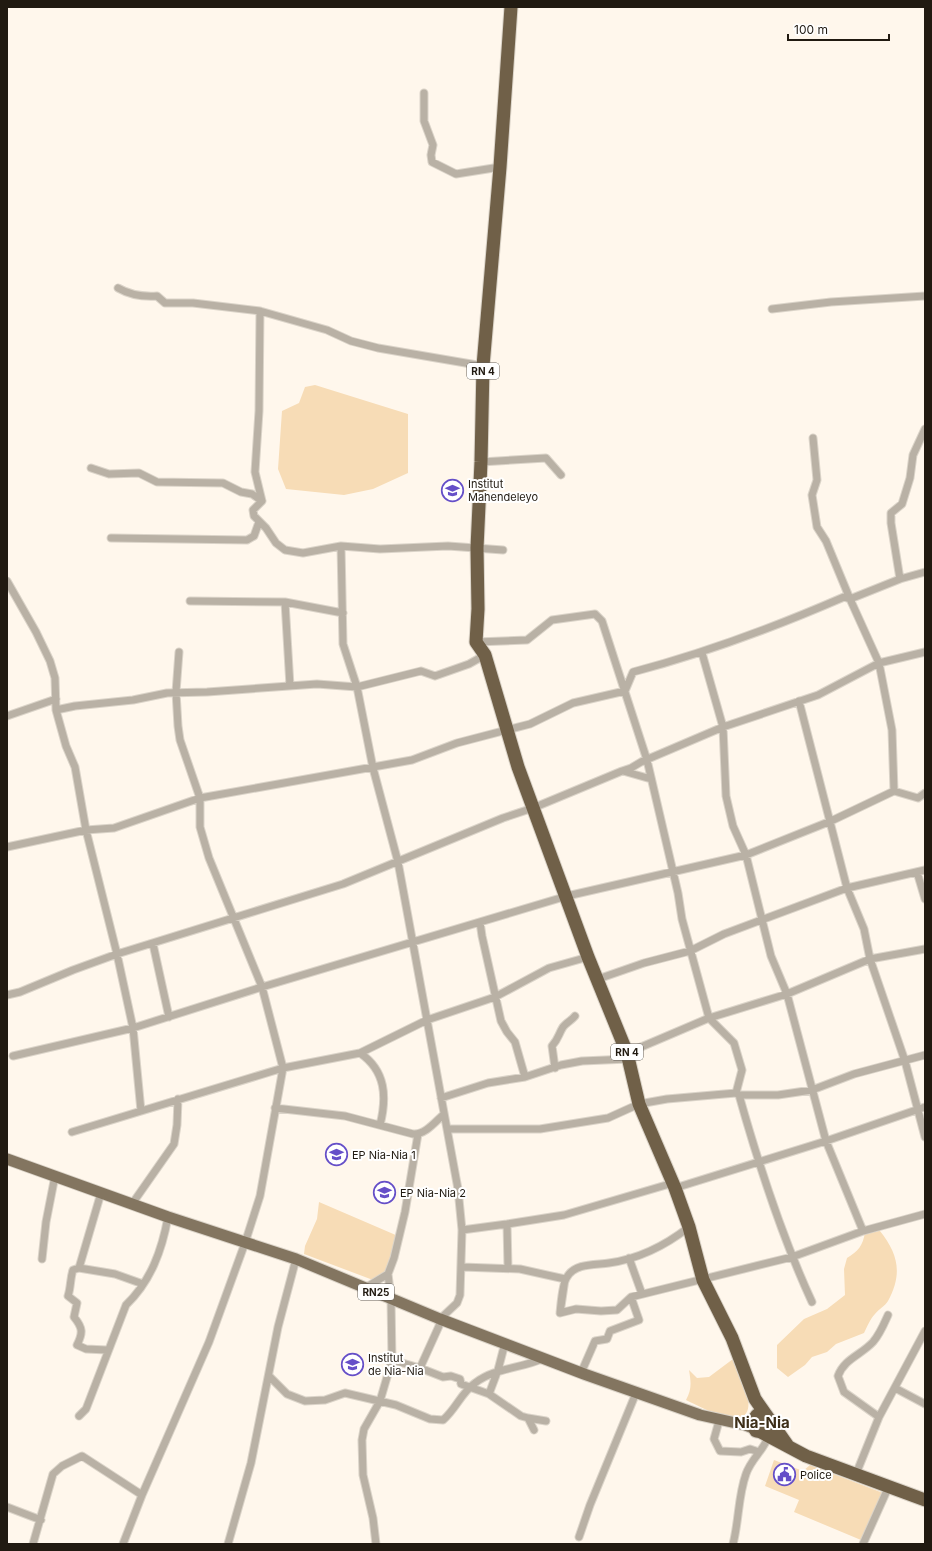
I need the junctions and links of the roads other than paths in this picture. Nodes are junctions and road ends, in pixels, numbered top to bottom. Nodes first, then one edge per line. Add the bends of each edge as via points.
1 (511, 7) edge
2 (424, 92) dead end
3 (500, 167) junction
4 (118, 288) dead end
5 (925, 296) edge
6 (772, 309) dead end
7 (260, 311) junction
8 (483, 366) junction
9 (925, 428) edge
10 (813, 438) dead end
11 (481, 462) junction
12 (91, 468) dead end
13 (561, 475) dead end
14 (262, 501) junction
15 (259, 522) junction
16 (111, 538) dead end
17 (341, 546) junction
18 (477, 548) junction
19 (503, 550) dead end
20 (925, 572) edge
21 (900, 579) junction
22 (7, 581) edge
23 (850, 599) junction
24 (190, 601) dead end
25 (286, 602) junction
26 (343, 613) junction
27 (476, 642) junction
28 (179, 652) dead end
29 (925, 652) edge
30 (702, 653) junction
31 (485, 655) junction
32 (879, 663) junction
33 (290, 686) junction
34 (357, 687) junction
35 (625, 691) junction
36 (176, 692) junction
37 (56, 699) junction
38 (799, 701) junction
39 (56, 710) junction
40 (7, 716) edge
41 (723, 727) junction
42 (506, 729) junction
43 (647, 760) junction
44 (373, 768) junction
45 (622, 771) junction
46 (651, 779) junction
47 (894, 791) junction
48 (925, 793) edge
49 (200, 798) junction
50 (533, 808) junction
51 (831, 821) junction
52 (86, 830) junction
53 (7, 847) edge
54 (746, 854) junction
55 (398, 862) junction
56 (672, 870) junction
57 (925, 870) edge
58 (917, 872) junction
59 (847, 888) junction
60 (567, 896) junction
61 (925, 899) edge
62 (762, 919) junction
63 (233, 920) junction
64 (480, 922) junction
65 (413, 941) junction
66 (153, 944) junction
67 (925, 949) edge
68 (690, 951) junction
69 (118, 954) junction
70 (588, 957) junction
71 (870, 959) junction
72 (598, 979) junction
73 (262, 987) junction
74 (787, 994) junction
75 (7, 995) edge
76 (495, 998) junction
77 (575, 1016) dead end
78 (169, 1017) junction
79 (710, 1018) junction
80 (427, 1020) junction
81 (133, 1028) junction
82 (360, 1053) junction
83 (925, 1055) edge
84 (12, 1056) dead end
85 (628, 1056) junction
86 (905, 1061) junction
87 (283, 1068) junction
88 (555, 1068) junction
89 (525, 1077) junction
90 (812, 1090) junction
91 (738, 1094) junction
92 (441, 1098) junction
93 (178, 1099) junction
94 (639, 1104) junction
95 (275, 1108) junction
96 (922, 1108) edge
97 (141, 1111) junction
98 (444, 1114) junction
99 (380, 1125) junction
100 (447, 1129) junction
101 (72, 1132) dead end
102 (418, 1134) junction
103 (925, 1138) edge
104 (826, 1141) junction
105 (7, 1159) edge
106 (758, 1162) junction
107 (55, 1176) junction
108 (674, 1186) junction
109 (101, 1193) junction
110 (132, 1204) junction
111 (925, 1214) edge
112 (168, 1217) junction
113 (507, 1224) junction
114 (689, 1227) junction
115 (462, 1230) junction
116 (863, 1231) junction
117 (245, 1242) junction
118 (792, 1257) junction
119 (629, 1258) junction
120 (42, 1259) dead end
121 (296, 1259) junction
122 (462, 1267) junction
123 (79, 1268) junction
124 (508, 1268) junction
125 (388, 1274) junction
126 (703, 1280) junction
127 (143, 1284) junction
128 (365, 1288) junction
129 (642, 1294) junction
130 (631, 1297) junction
131 (391, 1298) junction
132 (812, 1302) dead end
133 (560, 1313) junction
134 (888, 1314) dead end
135 (440, 1318) junction
136 (925, 1331) edge
137 (505, 1343) junction
138 (107, 1350) junction
139 (544, 1358) junction
140 (392, 1360) junction
141 (420, 1368) junction
142 (498, 1370) junction
143 (581, 1373) junction
144 (268, 1376) junction
145 (470, 1387) junction
146 (894, 1388) junction
147 (636, 1392) junction
148 (489, 1394) junction
149 (380, 1401) junction
150 (925, 1404) edge
151 (80, 1416) dead end
152 (880, 1417) junction
153 (528, 1418) junction
154 (719, 1420) junction
155 (546, 1421) dead end
156 (759, 1424) junction
157 (534, 1430) dead end
158 (788, 1446) junction
159 (759, 1452) junction
160 (856, 1474) junction
161 (889, 1486) junction
162 (142, 1495) junction
163 (925, 1500) edge
164 (7, 1507) edge
165 (41, 1520) junction
166 (579, 1537) dead end
167 (33, 1544) edge
168 (123, 1544) edge
169 (228, 1544) edge
170 (376, 1544) edge
171 (733, 1544) edge
172 (863, 1544) edge

1 - 3 highway, RN 4
2 - 3 street via 424,120 433,144 430,155 432,162 456,174
3 - 8 highway, RN 4
4 - 7 street via 140,296 157,296 165,304 193,303
5 - 6 street
7 - 8 street via 378,348
7 - 14 street via 259,411 255,472
8 - 11 highway, RN 4
9 - 21 street via 913,455 910,478 902,504 891,513
10 - 23 street via 817,480 812,495 817,527 826,541
11 - 13 street via 546,458
11 - 18 highway, RN 4
12 - 14 street via 109,474 139,473 157,482 222,483 240,492 252,494
14 - 15 street via 253,510
15 - 16 street via 254,536 248,540
15 - 17 street via 285,550 303,553
17 - 18 street via 380,549 448,546
17 - 26 street
18 - 19 street
18 - 27 highway, RN 4
20 - 21 street
21 - 23 street
22 - 37 street via 50,661 55,678
23 - 30 street via 844,597
23 - 32 street
24 - 25 street
25 - 26 street
25 - 33 street
26 - 34 street via 343,644
27 - 31 highway, RN 4
27 - 35 street via 527,640 552,620 595,614 602,621
28 - 36 street
29 - 32 street
30 - 35 street via 633,672
30 - 41 street
31 - 34 street via 469,664 435,676 421,670
31 - 42 highway, RN 4
32 - 38 street
32 - 47 street via 892,730
33 - 34 street via 317,684
33 - 36 street
34 - 44 street
35 - 42 street via 573,703 530,724
35 - 43 street
36 - 39 street
36 - 49 street via 180,740
37 - 39 street
37 - 40 street
38 - 41 street
38 - 51 street
39 - 52 street via 75,767
41 - 43 street
41 - 54 street via 726,796 733,826
42 - 44 street via 457,743 412,760
42 - 50 highway, RN 4
43 - 45 street
43 - 46 street
44 - 49 street
44 - 55 street
45 - 46 street
45 - 50 street
46 - 56 street
47 - 48 street via 918,798
47 - 51 street
49 - 52 street via 114,828
49 - 63 street via 200,827 204,844
50 - 55 street
50 - 60 highway, RN 4
51 - 54 street
51 - 59 street
52 - 53 street
52 - 69 street
54 - 56 street
54 - 62 street
55 - 63 street via 317,893
55 - 65 street
56 - 60 street
56 - 68 street
57 - 58 street
58 - 59 street
58 - 61 street
59 - 62 street
59 - 71 street via 864,929
60 - 64 street
60 - 70 highway, RN 4
62 - 68 street
62 - 74 street via 771,956
63 - 66 street
63 - 73 street
64 - 65 street
64 - 76 street
65 - 73 street
65 - 80 street
66 - 69 street
66 - 78 street
67 - 71 street
68 - 72 street
68 - 79 street
69 - 75 street
69 - 81 street
70 - 72 highway, RN 4
70 - 76 street via 550,968
71 - 74 street
71 - 86 street
72 - 85 highway, RN 4
73 - 78 street
73 - 87 street
74 - 79 street
74 - 90 street
76 - 80 street
76 - 89 street via 504,1028 515,1042
77 - 88 street via 564,1026 557,1042 552,1046
78 - 81 street
79 - 85 street
79 - 91 street via 734,1043 742,1070
80 - 82 street
80 - 92 street
81 - 84 street
81 - 97 street
82 - 87 street
82 - 99 street via 367,1058 384,1088 384,1107
83 - 86 street
85 - 88 street via 582,1061
85 - 94 highway, RN 4
86 - 90 street via 854,1074
86 - 96 street
87 - 93 street
87 - 95 street
88 - 89 street
89 - 92 street via 488,1083
90 - 91 street via 778,1095
90 - 104 street
91 - 94 street via 667,1099
91 - 106 street
92 - 98 street
93 - 97 street
93 - 110 street via 174,1144
94 - 100 street via 608,1118 540,1129
94 - 108 highway, RN 4
95 - 99 street via 345,1116
95 - 117 street via 260,1196
96 - 103 street
96 - 104 street
97 - 101 street
98 - 100 street
98 - 102 street via 427,1130
99 - 102 street
100 - 115 street via 458,1189
102 - 125 street via 404,1219
104 - 106 street
104 - 116 street
105 - 107 main road, RN25
106 - 108 street
106 - 118 street
107 - 109 main road, RN25
107 - 120 street
108 - 113 street via 564,1215
108 - 114 highway, RN 4
109 - 110 main road, RN25
109 - 123 street
110 - 112 main road, RN25
111 - 116 street
112 - 117 main road, RN25
112 - 127 street via 163,1242
113 - 115 street
113 - 124 street
114 - 119 street via 669,1242
114 - 126 highway, RN 4
115 - 122 street
116 - 118 street
117 - 121 main road, RN25
117 - 162 street via 209,1342
118 - 126 street
118 - 132 street
119 - 129 street
119 - 133 street via 579,1267 566,1277
121 - 128 main road, RN25
121 - 144 street
122 - 124 street
122 - 135 street via 457,1303
123 - 127 street via 115,1274
123 - 138 street via 73,1270 68,1296 77,1303 74,1317 82,1327 83,1334 77,1346
124 - 133 street via 565,1278
125 - 128 street
125 - 131 street
126 - 129 street
126 - 156 highway, RN 4 via 732,1338 755,1399
127 - 138 street via 136,1296 126,1305
128 - 131 main road, RN25
129 - 130 street
130 - 133 street via 616,1310 576,1309
130 - 143 street via 639,1320 610,1331 607,1339 596,1341
131 - 135 main road, RN25
131 - 140 street
134 - 152 street via 882,1330 873,1342 842,1366 838,1376 844,1392
135 - 137 main road, RN25
135 - 141 street via 439,1326
136 - 146 street
137 - 139 main road, RN25
137 - 142 street
138 - 151 street via 86,1409
139 - 142 street via 526,1365
139 - 143 main road, RN25
140 - 141 street
140 - 149 street
141 - 145 street via 442,1377 460,1379 462,1384
142 - 145 street
142 - 148 street
143 - 147 main road, RN25
144 - 149 street via 287,1394 305,1401 325,1400 345,1393
144 - 169 street via 251,1463
145 - 148 street
145 - 149 street via 443,1420 430,1419
146 - 150 street
146 - 152 street
147 - 154 main road, RN25
147 - 166 street
148 - 153 street
149 - 170 street via 364,1429 362,1440 363,1475
152 - 160 street
153 - 155 street
153 - 157 street
154 - 156 main road, RN25
154 - 159 street via 714,1439 720,1451 741,1452 750,1449
156 - 158 highway
156 - 158 highway
156 - 159 street via 764,1446
158 - 160 highway via 806,1456
159 - 171 street via 745,1475
160 - 161 highway
161 - 163 highway
161 - 172 street
162 - 165 street via 82,1456 58,1468 53,1474
162 - 168 street
164 - 165 street
165 - 167 street

